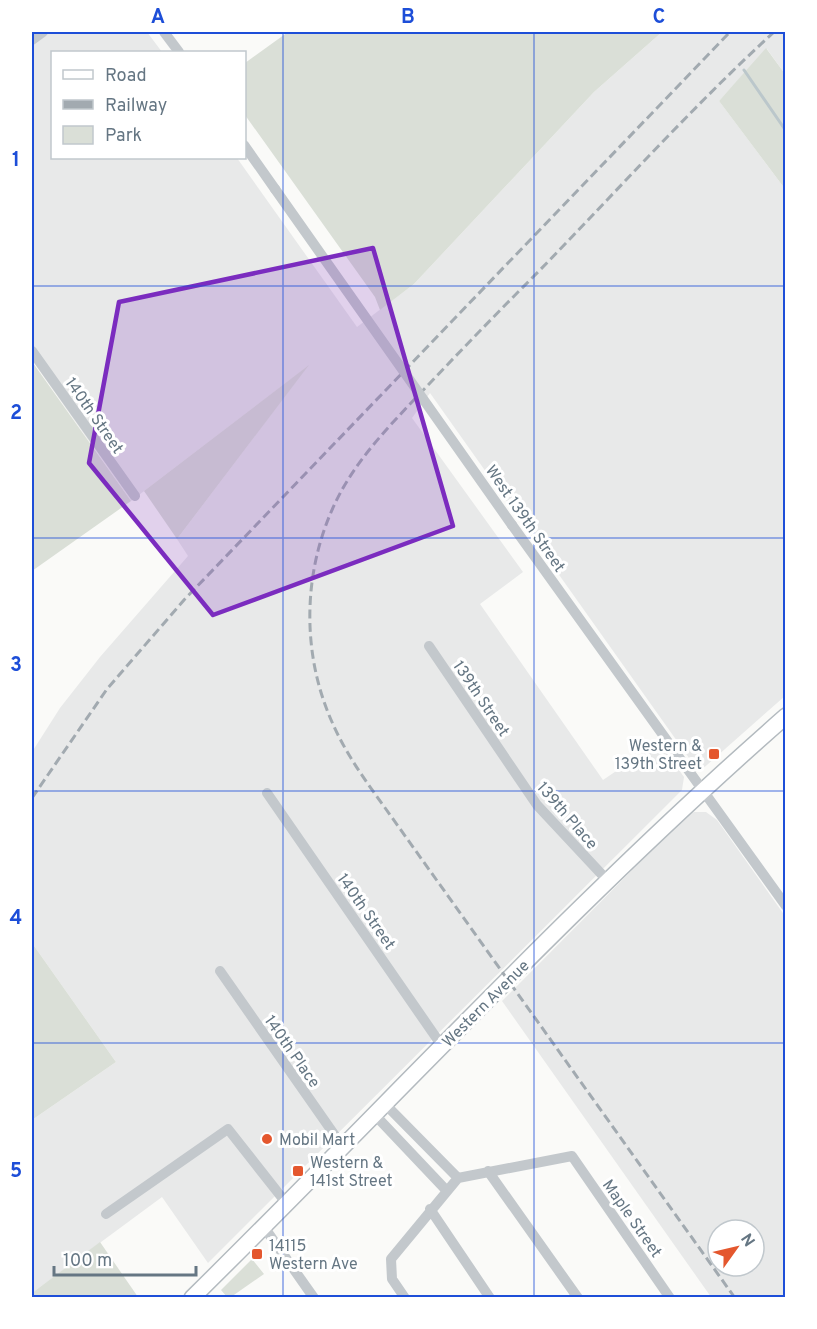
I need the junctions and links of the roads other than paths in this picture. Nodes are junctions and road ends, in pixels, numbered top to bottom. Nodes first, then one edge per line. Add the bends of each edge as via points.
1 (43, 32) edge
2 (164, 32) edge
3 (32, 40) edge
4 (178, 51) edge
5 (246, 149) edge
6 (32, 351) edge
7 (135, 496) dead end
8 (429, 646) dead end
9 (786, 716) edge
10 (510, 766) joint
11 (701, 790) junction
12 (267, 793) dead end
13 (607, 880) junction
14 (786, 906) edge
15 (220, 972) dead end
16 (442, 1046) junction
17 (380, 1109) junction
18 (344, 1147) junction
19 (488, 1171) junction
20 (458, 1178) junction
21 (446, 1190) junction
22 (287, 1204) junction
23 (430, 1209) junction
24 (106, 1214) dead end
25 (264, 1227) junction
26 (192, 1298) edge
27 (314, 1298) edge
28 (405, 1298) edge
29 (490, 1298) edge
30 (578, 1298) edge
31 (670, 1298) edge

1 - 3 street
2 - 4 street
5 - 11 street, West 139th Street, bridge
6 - 7 street, 140th Street
8 - 10 street, 139th Street
9 - 11 main road, Western Avenue
10 - 13 street, 139th Place via 537,805
11 - 13 main road, Western Avenue
11 - 14 street, West 139th Street
12 - 16 street, 140th Street
13 - 16 main road, Western Avenue
15 - 18 street, 140th Place
16 - 17 main road, Western Avenue
17 - 18 main road, Western Avenue
17 - 20 street
17 - 21 street
18 - 22 main road, Western Avenue
19 - 20 street
19 - 30 street
19 - 31 street, Maple Street via 572,1156
20 - 21 street
21 - 23 street
22 - 24 street via 228,1129
22 - 25 main road, Western Avenue
23 - 28 street via 391,1259 392,1279
23 - 29 street
25 - 26 main road, Western Avenue
25 - 27 street

